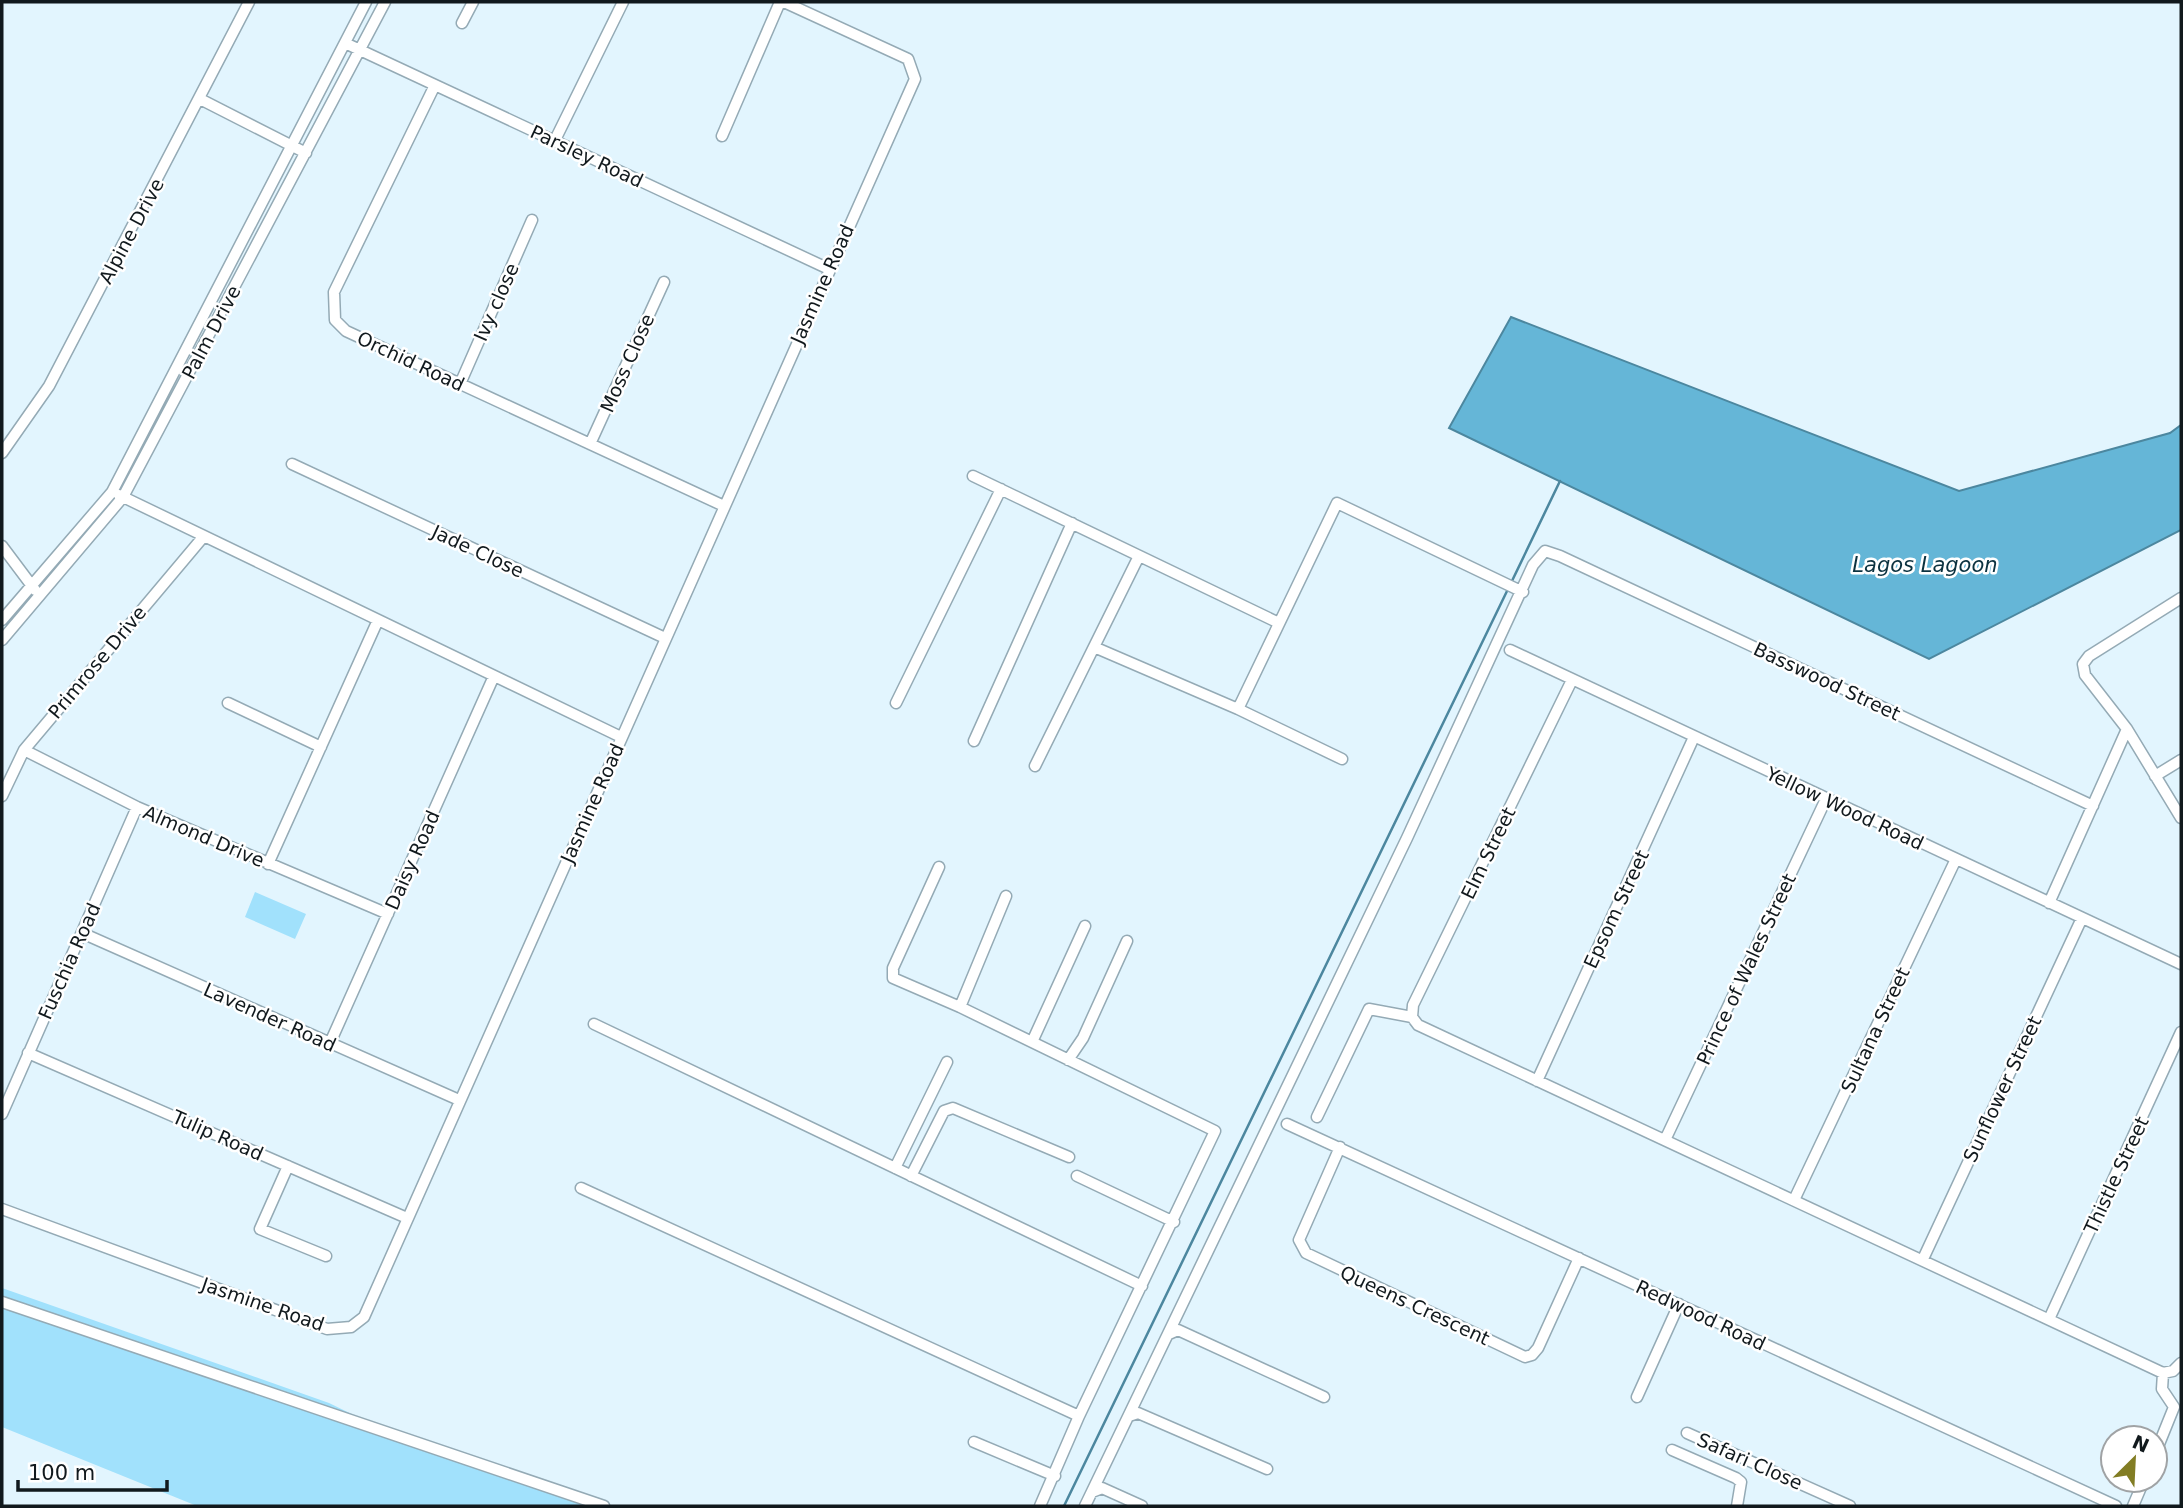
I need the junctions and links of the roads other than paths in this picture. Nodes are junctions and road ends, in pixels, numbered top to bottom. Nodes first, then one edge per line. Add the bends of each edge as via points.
1 (248, 2) edge
2 (366, 2) edge
3 (385, 2) edge
4 (473, 2) edge
5 (623, 2) edge
6 (782, 2) edge
7 (462, 23) dead end
8 (345, 43) junction
9 (361, 50) junction
10 (435, 85) junction
11 (200, 99) junction
12 (722, 136) dead end
13 (555, 141) junction
14 (291, 147) junction
15 (306, 153) junction
16 (532, 220) dead end
17 (829, 269) junction
18 (664, 282) dead end
19 (460, 384) junction
20 (590, 444) junction
21 (2, 453) edge
22 (292, 464) dead end
23 (973, 476) dead end
24 (1001, 489) junction
25 (112, 492) junction
26 (123, 497) junction
27 (723, 506) junction
28 (1072, 523) junction
29 (204, 536) junction
30 (2, 546) edge
31 (1139, 556) junction
32 (32, 585) junction
33 (1520, 591) junction
34 (40, 597) junction
35 (2181, 598) edge
36 (2, 620) edge
37 (378, 620) junction
38 (1279, 624) junction
39 (665, 638) junction
40 (2, 640) edge
41 (1094, 647) junction
42 (1510, 650) dead end
43 (494, 676) junction
44 (1572, 680) junction
45 (228, 703) dead end
46 (896, 703) dead end
47 (1238, 709) junction
48 (2127, 729) junction
49 (621, 737) junction
50 (1694, 737) junction
51 (974, 741) dead end
52 (321, 747) junction
53 (23, 750) junction
54 (1342, 759) dead end
55 (2181, 760) edge
56 (1035, 766) dead end
57 (2155, 776) junction
58 (2, 796) edge
59 (1826, 799) junction
60 (2093, 806) junction
61 (137, 807) junction
62 (2181, 818) edge
63 (1956, 859) junction
64 (268, 864) junction
65 (939, 867) dead end
66 (1006, 896) dead end
67 (2049, 903) junction
68 (388, 914) junction
69 (2082, 918) junction
70 (1085, 926) dead end
71 (82, 933) junction
72 (1127, 941) dead end
73 (2181, 964) edge
74 (960, 1007) junction
75 (1415, 1021) junction
76 (594, 1024) dead end
77 (2181, 1032) edge
78 (1032, 1042) junction
79 (330, 1043) junction
80 (29, 1053) junction
81 (1068, 1060) junction
82 (947, 1062) dead end
83 (1537, 1081) junction
84 (459, 1100) junction
85 (2, 1114) edge
86 (1317, 1117) dead end
87 (1287, 1124) dead end
88 (1665, 1140) junction
89 (1340, 1147) junction
90 (1069, 1157) dead end
91 (288, 1166) junction
92 (895, 1168) junction
93 (911, 1176) junction
94 (1077, 1176) dead end
95 (581, 1188) dead end
96 (1794, 1200) junction
97 (2, 1209) edge
98 (407, 1218) junction
99 (1174, 1222) junction
100 (326, 1256) dead end
101 (1579, 1258) junction
102 (1923, 1259) junction
103 (1142, 1286) junction
104 (2, 1302) edge
105 (1679, 1304) junction
106 (2050, 1317) junction
107 (1169, 1334) junction
108 (2181, 1363) edge
109 (2163, 1373) junction
110 (1324, 1396) dead end
111 (1636, 1398) dead end
112 (1079, 1416) junction
113 (1129, 1416) junction
114 (2167, 1424) edge
115 (1687, 1433) dead end
116 (974, 1442) dead end
117 (1672, 1450) dead end
118 (1267, 1469) dead end
119 (1055, 1476) junction
120 (1092, 1492) junction
121 (604, 1506) edge
122 (1040, 1506) edge
123 (1085, 1506) edge
124 (1142, 1506) edge
125 (1737, 1506) edge
126 (1850, 1506) edge
127 (2116, 1506) edge

1 - 11 street, Alpine Drive
2 - 8 street, Palm Drive
3 - 9 street, Palm Drive
4 - 7 street
5 - 13 street
6 - 12 street
6 - 17 street, Jasmine Road via 908,59 915,79
8 - 9 street, Parsley Road
8 - 14 street, Palm Drive
9 - 10 street, Parsley Road
9 - 15 street, Palm Drive
10 - 13 street, Parsley Road
10 - 19 street, Orchid Road via 334,292 335,320 346,331
11 - 14 street
11 - 21 street, Alpine Drive via 48,386
13 - 17 street, Parsley Road
14 - 15 street
14 - 25 street, Palm Drive
15 - 26 street, Palm Drive
16 - 19 street, Ivy close
17 - 27 street, Jasmine Road
18 - 20 street, Moss Close
19 - 20 street, Orchid Road
20 - 27 street, Orchid Road
22 - 39 street, Jade Close
23 - 24 street
24 - 28 street
24 - 46 street
25 - 26 street
25 - 32 street, Palm Drive
26 - 29 street
26 - 34 street, Palm Drive
27 - 39 street, Jasmine Road
28 - 31 street
28 - 51 street
29 - 37 street
29 - 53 street, Primrose Drive
30 - 32 street
31 - 38 street
31 - 41 street
32 - 34 street
32 - 36 street, Palm Drive
33 - 38 street via 1337,503
33 - 60 street, Basswood Street via 1545,551 1560,556
33 - 107 street
34 - 40 street, Palm Drive
35 - 48 street via 2083,664 2085,675
37 - 43 street
37 - 52 street
38 - 47 street
39 - 49 street, Jasmine Road
41 - 47 street
41 - 56 street
42 - 44 street, Yellow Wood Road
43 - 49 street
43 - 68 street, Daisy Road
44 - 50 street, Yellow Wood Road
44 - 75 street, Elm Street via 1413,1005
45 - 52 street
47 - 54 street
48 - 57 street
48 - 60 street
49 - 84 street, Jasmine Road
50 - 59 street, Yellow Wood Road
50 - 83 street, Epsom Street
52 - 64 street
53 - 58 street, Primrose Drive
53 - 61 street, Almond Drive
55 - 57 street
57 - 62 street
59 - 63 street, Yellow Wood Road
59 - 88 street, Prince of Wales Street
60 - 67 street
61 - 64 street, Almond Drive
61 - 71 street, Fuschia Road
63 - 67 street, Yellow Wood Road
63 - 96 street, Sultana Street
64 - 68 street, Almond Drive
65 - 74 street via 893,968 893,978
66 - 74 street
67 - 69 street, Yellow Wood Road
68 - 79 street, Daisy Road
69 - 73 street, Yellow Wood Road
69 - 102 street, Sunflower Street
70 - 78 street
71 - 79 street, Lavender Road
71 - 80 street, Fuschia Road
72 - 81 street via 1083,1038
74 - 78 street
75 - 83 street
75 - 86 street via 1369,1009
76 - 92 street
77 - 106 street, Thistle Street
78 - 81 street
79 - 84 street, Lavender Road
80 - 85 street, Fuschia Road
80 - 91 street, Tulip Road
81 - 99 street via 1215,1131
82 - 92 street
83 - 88 street
84 - 98 street, Jasmine Road
87 - 89 street, Redwood Road
88 - 96 street
89 - 101 street, Redwood Road
89 - 101 street, Queens Crescent via 1299,1240 1306,1253 1525,1357 1538,1348
90 - 93 street via 953,1108 944,1111
91 - 98 street, Tulip Road
91 - 100 street via 260,1229
92 - 93 street
93 - 103 street
94 - 99 street
95 - 112 street
96 - 102 street
97 - 98 street, Jasmine Road via 327,1329 351,1327 364,1317
99 - 103 street
101 - 105 street, Redwood Road
102 - 106 street
103 - 112 street
104 - 121 street
105 - 111 street
105 - 127 street, Redwood Road
106 - 109 street
107 - 110 street via 1178,1330
107 - 113 street
108 - 109 street
109 - 114 street via 2162,1389 2174,1407
112 - 119 street
113 - 118 street via 1138,1413
113 - 120 street
115 - 126 street, Safari Close
116 - 119 street
117 - 125 street via 1741,1482
119 - 122 street
120 - 123 street
120 - 124 street via 1102,1489

